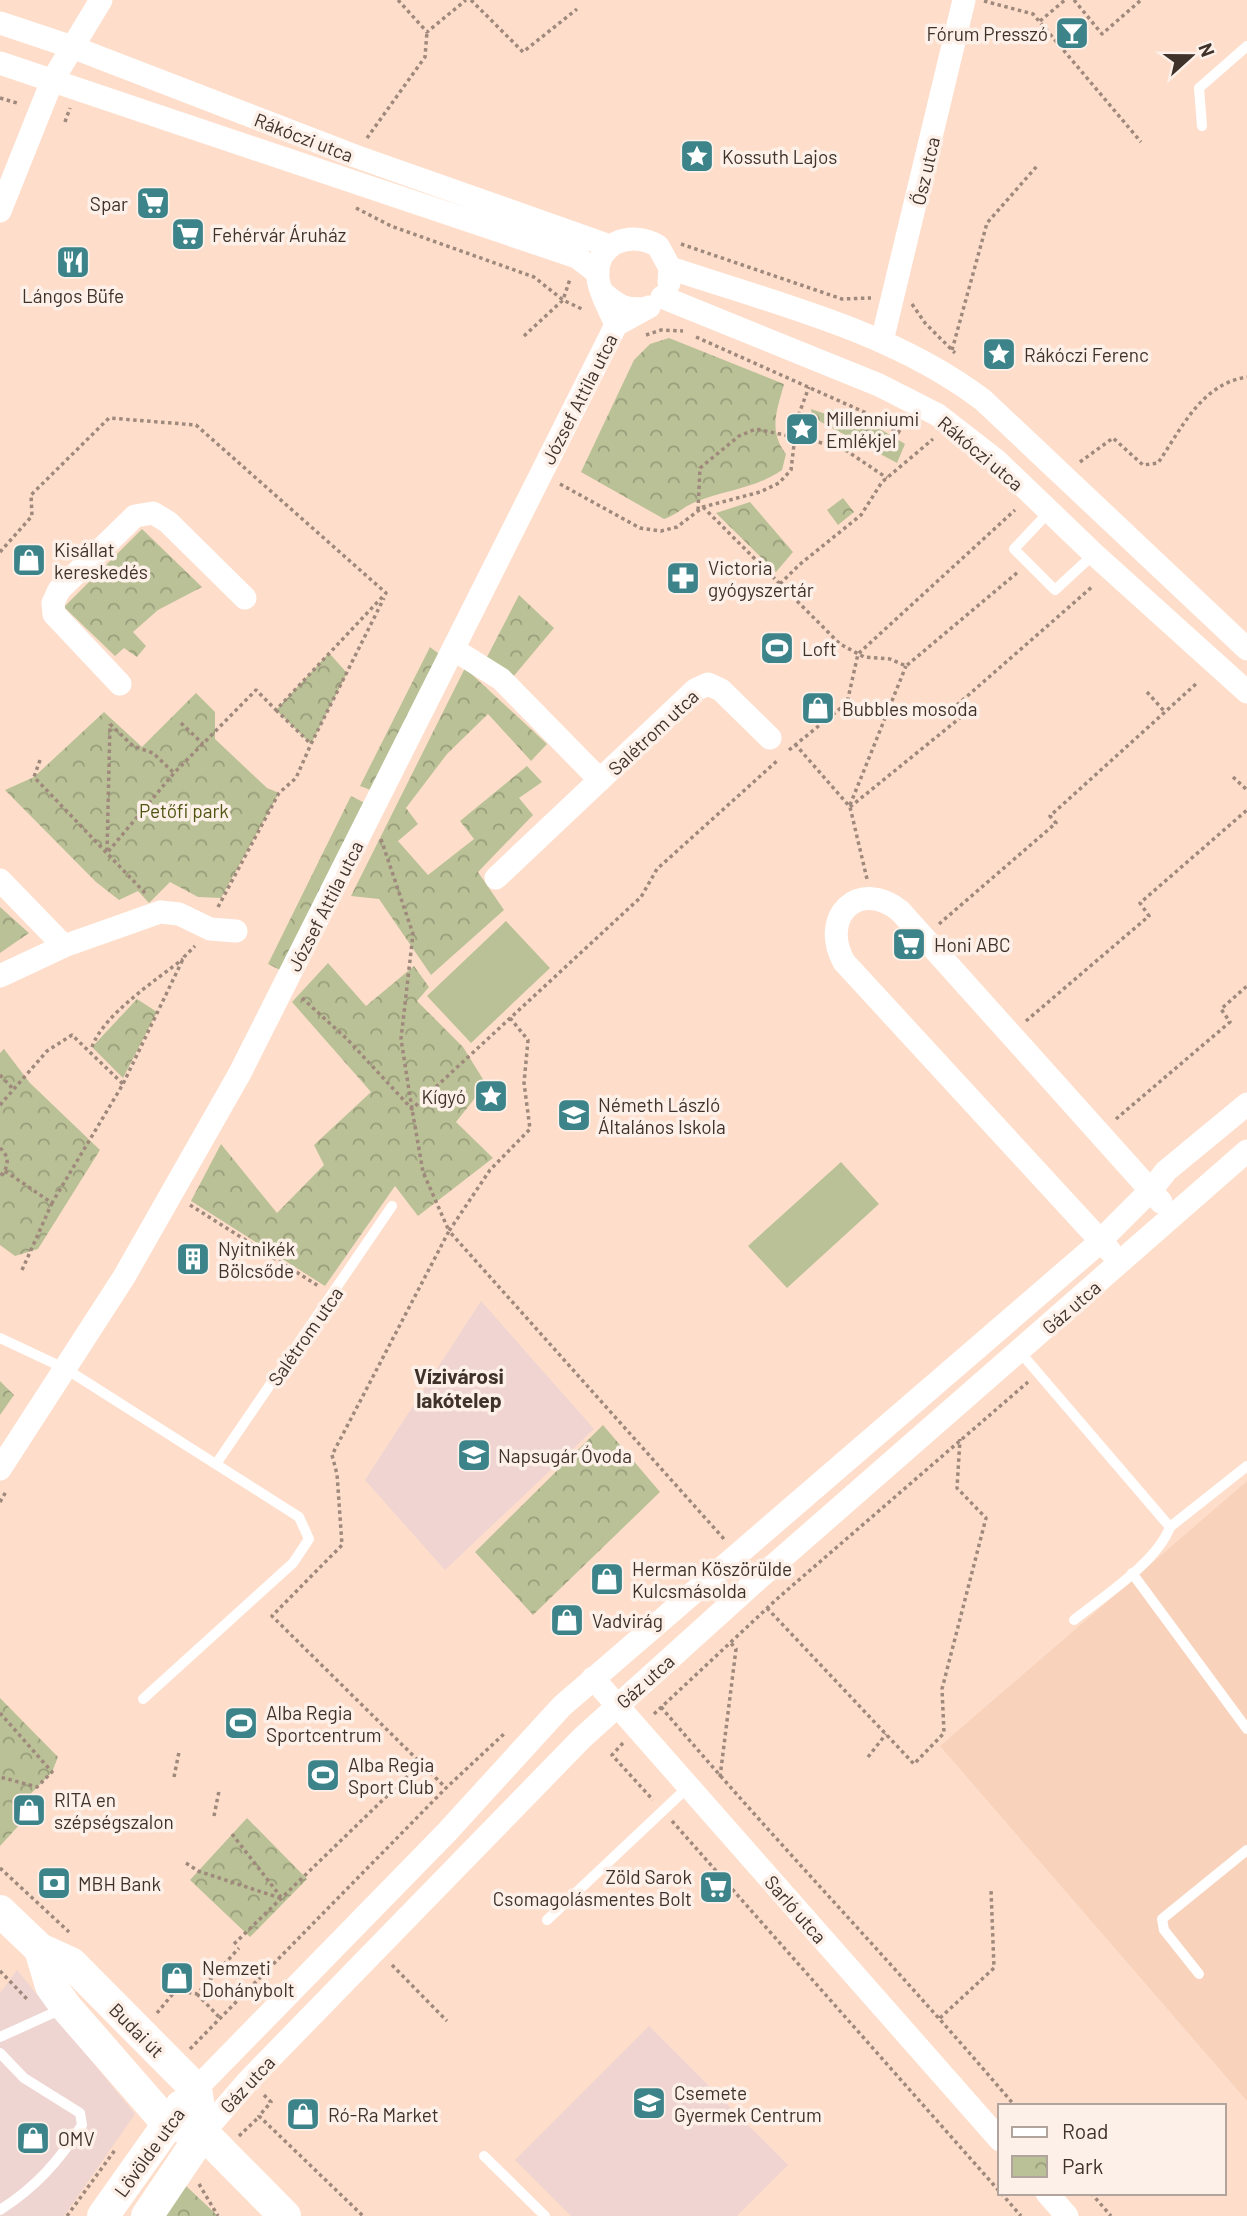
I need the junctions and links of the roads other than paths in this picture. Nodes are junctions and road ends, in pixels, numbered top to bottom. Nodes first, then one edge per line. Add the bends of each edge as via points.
1 (101, 0) edge
2 (964, 0) edge
3 (0, 23) edge
4 (1247, 46) edge
5 (72, 47) junction
6 (0, 63) edge
7 (52, 81) junction
8 (1202, 126) dead end
9 (5, 187) edge
10 (0, 211) edge
11 (610, 246) junction
12 (670, 268) junction
13 (600, 282) junction
14 (655, 302) junction
15 (616, 325) junction
16 (882, 341) junction
17 (1049, 512) junction
18 (1094, 554) junction
19 (245, 598) dead end
20 (453, 649) junction
21 (1247, 649) edge
22 (120, 684) dead end
23 (1247, 692) edge
24 (770, 738) road end
25 (600, 780) junction
26 (496, 878) dead end
27 (0, 880) edge
28 (236, 931) dead end
29 (64, 946) junction
30 (0, 976) edge
31 (1247, 1104) edge
32 (1247, 1151) edge
33 (1151, 1190) junction
34 (392, 1206) dead end
35 (1173, 1214) junction
36 (1100, 1241) junction
37 (1121, 1264) junction
38 (0, 1338) edge
39 (1020, 1352) junction
40 (66, 1369) junction
41 (216, 1464) junction
42 (1247, 1466) edge
43 (0, 1469) edge
44 (1170, 1527) junction
45 (1132, 1573) junction
46 (1074, 1619) dead end
47 (593, 1678) junction
48 (143, 1699) dead end
49 (618, 1706) junction
50 (1247, 1729) edge
51 (688, 1787) junction
52 (1247, 1850) edge
53 (0, 1911) edge
54 (547, 1920) dead end
55 (40, 1949) junction
56 (1199, 1974) dead end
57 (55, 2012) junction
58 (0, 2037) edge
59 (0, 2053) edge
60 (196, 2089) junction
61 (167, 2123) junction
62 (203, 2133) junction
63 (998, 2138) edge
64 (484, 2156) dead end
65 (0, 2209) edge
66 (103, 2216) edge
67 (147, 2216) edge
68 (285, 2216) edge
69 (545, 2216) edge

1 - 5 street
2 - 16 street, Ősz utca
3 - 5 street, Rákóczi utca
4 - 8 lane via 1199,88
5 - 7 street
5 - 11 street, Rákóczi utca via 355,156
6 - 7 street, Rákóczi utca
7 - 9 street
7 - 13 street, Rákóczi utca via 577,257
9 - 10 street
11 - 12 street via 621,239 647,239 658,246
11 - 13 street via 604,253
12 - 14 street via 671,278
12 - 16 street, Rákóczi utca
13 - 14 street, Rákóczi utca via 615,304 631,310
13 - 15 street, József Attila utca
14 - 15 street, József Attila utca
14 - 17 street, Rákóczi utca via 917,402 996,460
15 - 20 street, József Attila utca
16 - 21 street, Rákóczi utca via 939,369 983,400
17 - 18 street, Rákóczi utca
17 - 18 lane via 1014,549 1055,590
18 - 23 street, Rákóczi utca
19 - 22 street via 168,522 153,513 135,516 59,590 53,603 54,614
20 - 25 street, Salétrom utca via 501,679
20 - 40 street, József Attila utca via 285,986 173,1194
24 - 25 street, Salétrom utca via 721,690 708,684 695,690
25 - 26 street, Salétrom utca
27 - 29 street
28 - 29 street via 210,929 179,914 160,912
29 - 30 street
31 - 33 street, Gáz utca via 1166,1171
32 - 35 street, Gáz utca
33 - 35 street
33 - 36 street, Gáz utca
33 - 36 street via 885,899 856,901 837,919 836,947 844,962
34 - 41 lane, Salétrom utca
35 - 37 street, Gáz utca
36 - 37 street
36 - 47 street, Gáz utca
37 - 39 street, Gáz utca
38 - 40 lane
39 - 44 lane
39 - 49 street, Gáz utca via 758,1578
40 - 41 lane
40 - 43 street, József Attila utca
41 - 48 lane via 299,1517 309,1539 293,1563
42 - 44 lane
44 - 45 lane via 1165,1541
45 - 46 lane
45 - 50 lane
47 - 49 street, Sarló utca
47 - 60 street, Gáz utca
49 - 51 street, Sarló utca
49 - 62 street, Gáz utca via 248,2081
51 - 54 lane
51 - 63 street, Sarló utca
52 - 56 lane via 1162,1919 1164,1930
53 - 55 street, Budai út
55 - 57 street, Budai út
55 - 60 street, Budai út via 71,1963
57 - 58 lane
57 - 61 street, Budai út
59 - 65 lane via 24,2078 80,2113 82,2125 45,2176 21,2198
60 - 61 street, Lövölde utca
60 - 62 street
61 - 62 street
61 - 66 street, Lövölde utca
62 - 67 street, Lövölde utca
62 - 68 street
64 - 69 lane

